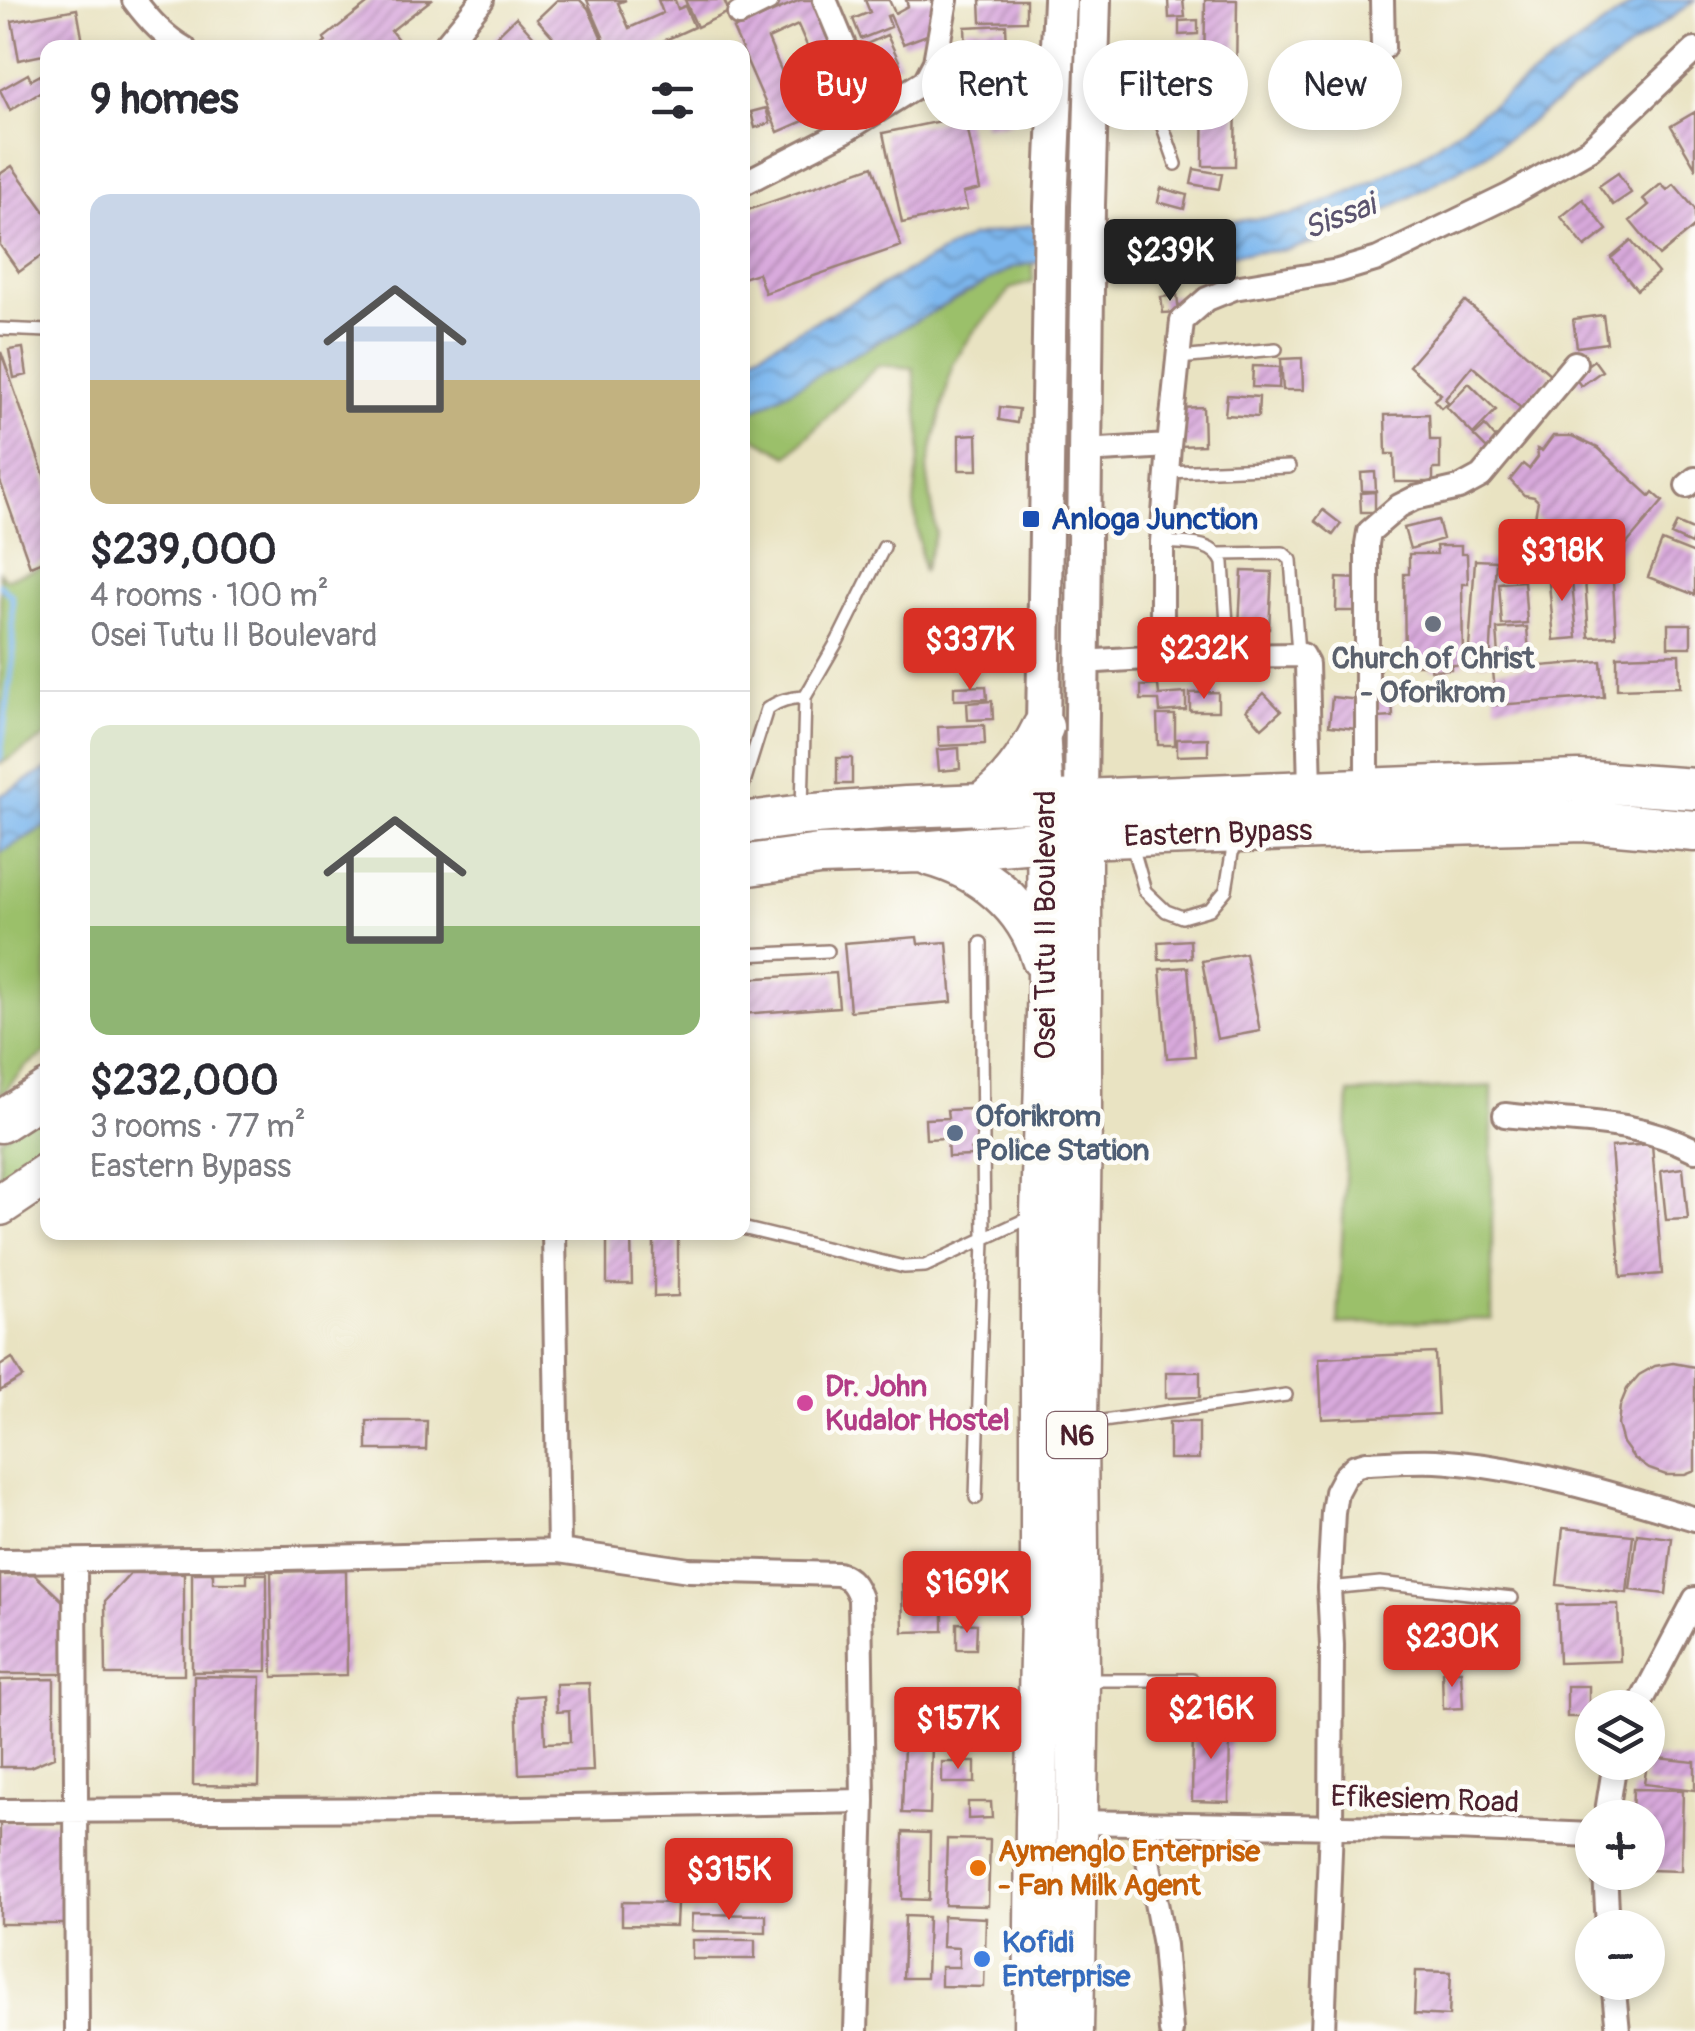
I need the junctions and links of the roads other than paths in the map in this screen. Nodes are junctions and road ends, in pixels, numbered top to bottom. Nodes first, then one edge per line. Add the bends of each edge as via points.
1 (134, 0) edge
2 (482, 0) edge
3 (768, 0) edge
4 (826, 0) edge
5 (946, 0) edge
6 (1060, 0) edge
7 (1094, 0) edge
8 (1382, 0) edge
9 (739, 14) dead end
10 (171, 40) edge
11 (450, 40) edge
12 (842, 40) edge
13 (1093, 40) edge
14 (1383, 40) edge
15 (1695, 50) edge
16 (902, 95) edge
17 (845, 130) edge
18 (1090, 130) edge
19 (1164, 130) edge
20 (1176, 164) dead end
21 (750, 180) edge
22 (0, 329) edge
23 (40, 331) edge
24 (1276, 348) dead end
25 (1179, 358) junction
26 (1575, 362) dead end
27 (1168, 446) junction
28 (1084, 451) junction
29 (1289, 467) dead end
30 (1168, 472) junction
31 (1162, 542) junction
32 (884, 546) dead end
33 (1219, 554) junction
34 (1298, 653) junction
35 (1229, 656) junction
36 (1162, 658) junction
37 (1082, 662) junction
38 (805, 697) junction
39 (1043, 727) junction
40 (750, 763) edge
41 (1695, 788) edge
42 (1367, 789) junction
43 (1310, 790) junction
44 (979, 806) junction
45 (802, 815) junction
46 (1063, 820) junction
47 (750, 822) edge
48 (1695, 831) edge
49 (1236, 832) junction
50 (1129, 836) junction
51 (920, 852) junction
52 (750, 865) edge
53 (981, 943) dead end
54 (828, 951) dead end
55 (750, 956) edge
56 (1048, 980) junction
57 (40, 1096) edge
58 (1505, 1116) dead end
59 (0, 1122) edge
60 (1695, 1150) edge
61 (40, 1178) edge
62 (0, 1205) edge
63 (1041, 1212) junction
64 (750, 1230) edge
65 (984, 1238) junction
66 (554, 1240) edge
67 (1286, 1394) dead end
68 (1078, 1425) junction
69 (976, 1498) dead end
70 (1695, 1519) edge
71 (558, 1551) junction
72 (75, 1560) junction
73 (0, 1561) edge
74 (1329, 1588) junction
75 (1512, 1598) dead end
76 (1695, 1599) edge
77 (1079, 1680) junction
78 (1192, 1680) dead end
79 (1647, 1690) edge
80 (863, 1802) junction
81 (0, 1811) edge
82 (74, 1811) junction
83 (1076, 1822) junction
84 (1141, 1823) junction
85 (1331, 1826) junction
86 (1575, 1834) edge
87 (1615, 2000) edge
88 (77, 2031) edge
89 (856, 2031) edge
90 (1034, 2031) edge
91 (1074, 2031) edge
92 (1172, 2031) edge
93 (1323, 2031) edge
94 (1618, 2031) edge

1 - 10 street
2 - 11 street
3 - 9 street
4 - 12 street
5 - 16 street via 934,62 925,81
6 - 39 main road, Osei Tutu II Boulevard
7 - 13 main road, Osei Tutu II Boulevard
8 - 14 street
15 - 25 street via 1590,149 1510,194 1378,259 1206,299 1182,321
17 - 21 street
18 - 28 main road, Osei Tutu II Boulevard
19 - 20 lane
22 - 23 lane
24 - 25 lane
25 - 27 street
26 - 42 street via 1480,476 1399,506 1369,532
27 - 28 street
27 - 30 street
28 - 37 main road, Osei Tutu II Boulevard
29 - 30 lane
30 - 31 street
31 - 33 lane
31 - 36 street
32 - 38 lane
33 - 34 lane via 1283,553 1291,560
33 - 35 lane
34 - 35 street
34 - 43 street via 1307,664
35 - 36 street
36 - 37 street
37 - 46 main road, Osei Tutu II Boulevard
38 - 40 lane via 767,709
38 - 45 lane
39 - 44 highway via 1016,772
39 - 46 main road, Osei Tutu II Boulevard
41 - 42 highway, Eastern Bypass via 1579,781
42 - 43 highway, Eastern Bypass
43 - 46 highway, Eastern Bypass
44 - 45 highway, Eastern Bypass
44 - 46 highway, Eastern Bypass
45 - 47 highway, Eastern Bypass
46 - 50 highway, Eastern Bypass
46 - 51 highway, Eastern Bypass
46 - 56 highway, Osei Tutu II Boulevard / N6
46 - 68 highway, Osei Tutu II Boulevard / N6 via 1081,1118
48 - 49 highway, Eastern Bypass via 1584,822
49 - 50 highway, Eastern Bypass
49 - 50 lane via 1226,890 1210,909 1182,917 1144,891
51 - 52 highway, Eastern Bypass
51 - 56 highway via 980,875 1004,896 1025,920
53 - 65 lane
54 - 55 lane
56 - 63 highway, Osei Tutu II Boulevard / N6
57 - 59 highway
58 - 60 street via 1626,1125
61 - 62 highway
63 - 65 lane
63 - 90 highway, Osei Tutu II Boulevard / N6
64 - 65 lane via 904,1266 925,1266
65 - 69 lane
66 - 71 street
67 - 68 lane
68 - 77 highway, Osei Tutu II Boulevard / N6
70 - 74 street via 1508,1470 1436,1461 1366,1463 1355,1466 1336,1492
71 - 72 street
71 - 80 street via 689,1570 848,1577 860,1598
72 - 73 street
72 - 82 street
74 - 75 lane via 1380,1583
74 - 85 street
76 - 79 street
77 - 78 lane
77 - 83 highway, Osei Tutu II Boulevard / N6
80 - 82 street
80 - 89 street
81 - 82 street
82 - 88 street
83 - 84 street, Efikesiem Road
83 - 91 highway, Osei Tutu II Boulevard / N6
84 - 85 street, Efikesiem Road
84 - 92 street
85 - 86 street, Efikesiem Road
85 - 93 street
87 - 94 street

